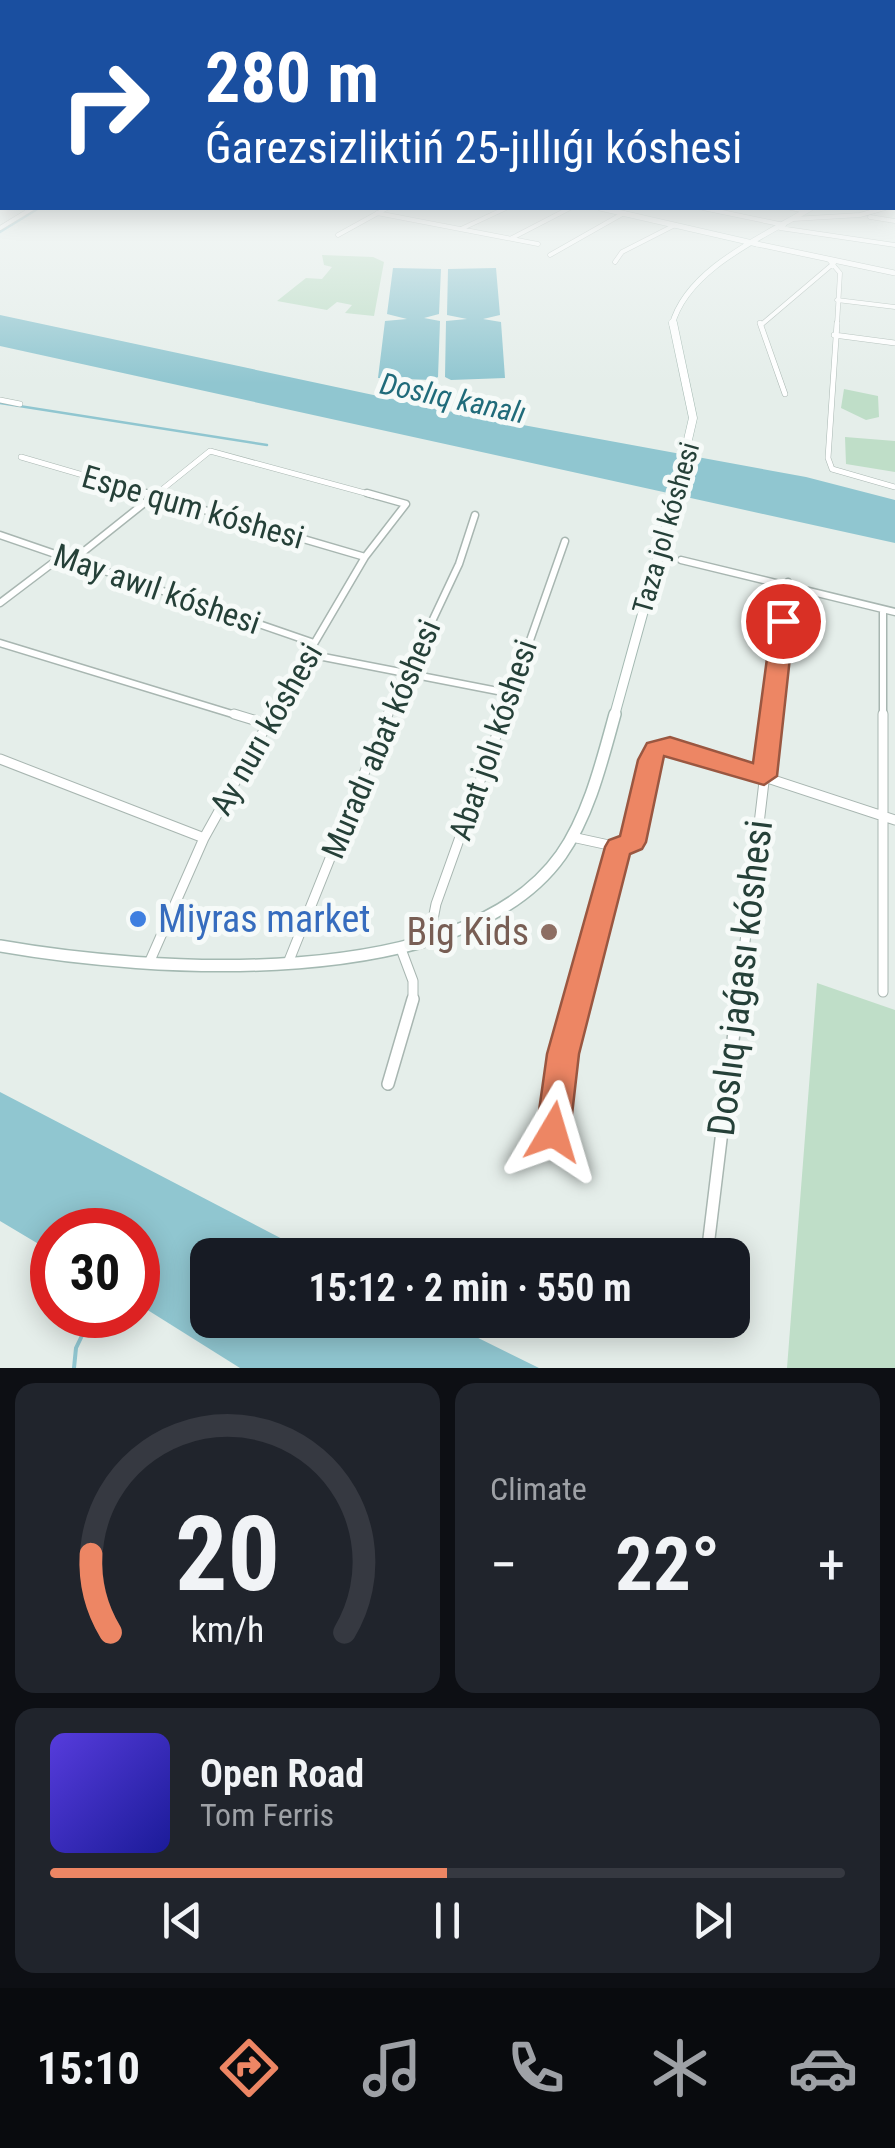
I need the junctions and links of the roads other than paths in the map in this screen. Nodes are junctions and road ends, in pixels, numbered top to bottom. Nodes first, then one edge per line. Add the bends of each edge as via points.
1 (619, 256) edge
2 (738, 256) edge
3 (805, 256) edge
4 (615, 262) dead end
5 (831, 262) junction
6 (895, 273) edge
7 (837, 300) junction
8 (895, 307) edge
9 (834, 335) junction
10 (895, 343) edge
11 (784, 394) dead end
12 (0, 400) edge
13 (20, 404) dead end
14 (21, 457) dead end
15 (895, 486) edge
16 (151, 494) junction
17 (475, 515) dead end
18 (0, 535) edge
19 (565, 541) dead end
20 (62, 556) junction
21 (365, 557) junction
22 (72, 560) junction
23 (682, 560) dead end
24 (788, 582) junction
25 (0, 603) edge
26 (883, 610) junction
27 (895, 612) edge
28 (0, 643) edge
29 (314, 643) junction
30 (308, 654) junction
31 (405, 672) junction
32 (508, 693) junction
33 (267, 724) junction
34 (0, 759) edge
35 (764, 776) junction
36 (881, 816) junction
37 (895, 820) edge
38 (571, 836) junction
39 (204, 838) junction
40 (618, 847) junction
41 (429, 940) junction
42 (0, 946) edge
43 (401, 949) junction
44 (288, 962) junction
45 (147, 966) junction
46 (883, 992) dead end
47 (388, 1084) dead end
48 (553, 1132) dead end
49 (710, 1238) edge

1 - 4 street
2 - 38 main road, Taza jol kóshesi via 676,306 672,326 694,405 687,452 608,738
3 - 5 street
5 - 6 street
5 - 7 street via 840,273
5 - 11 street via 760,322
7 - 8 street
7 - 9 street
9 - 10 street
9 - 15 street via 832,470
12 - 13 street
14 - 16 street, Espe qum kóshesi
16 - 21 street, Espe qum kóshesi
16 - 21 street, Ay nurı kóshesi via 210,452 406,504
16 - 22 street
17 - 31 street, Muradı abat kóshesi via 459,564
18 - 20 street, May awıl kóshesi
19 - 32 street, Abat jolı kóshesi
20 - 22 street, May awıl kóshesi
20 - 25 street
21 - 29 street, Ay nurı kóshesi
22 - 29 street, May awıl kóshesi
23 - 24 street
24 - 26 street
24 - 35 street, Doslıq jaǵası kóshesi
26 - 27 street
26 - 36 street
28 - 33 street
29 - 30 street, Ay nurı kóshesi
30 - 31 street
30 - 33 street, Ay nurı kóshesi
31 - 32 street
31 - 44 street, Muradı abat kóshesi
32 - 41 street, Abat jolı kóshesi
33 - 39 street, Ay nurı kóshesi
34 - 39 street
35 - 36 street
35 - 40 street via 670,746 656,750 632,842
35 - 49 street, Doslıq jaǵası kóshesi
36 - 37 street
36 - 46 street
38 - 40 street
38 - 41 main road, Taza jol kóshesi via 558,861 505,907
39 - 45 street, Ay nurı kóshesi
40 - 48 street via 563,1054
41 - 43 main road, Taza jol kóshesi
42 - 45 main road, Taza jol kóshesi
43 - 44 main road, Taza jol kóshesi
43 - 47 street via 412,964 414,1001
44 - 45 main road, Taza jol kóshesi

